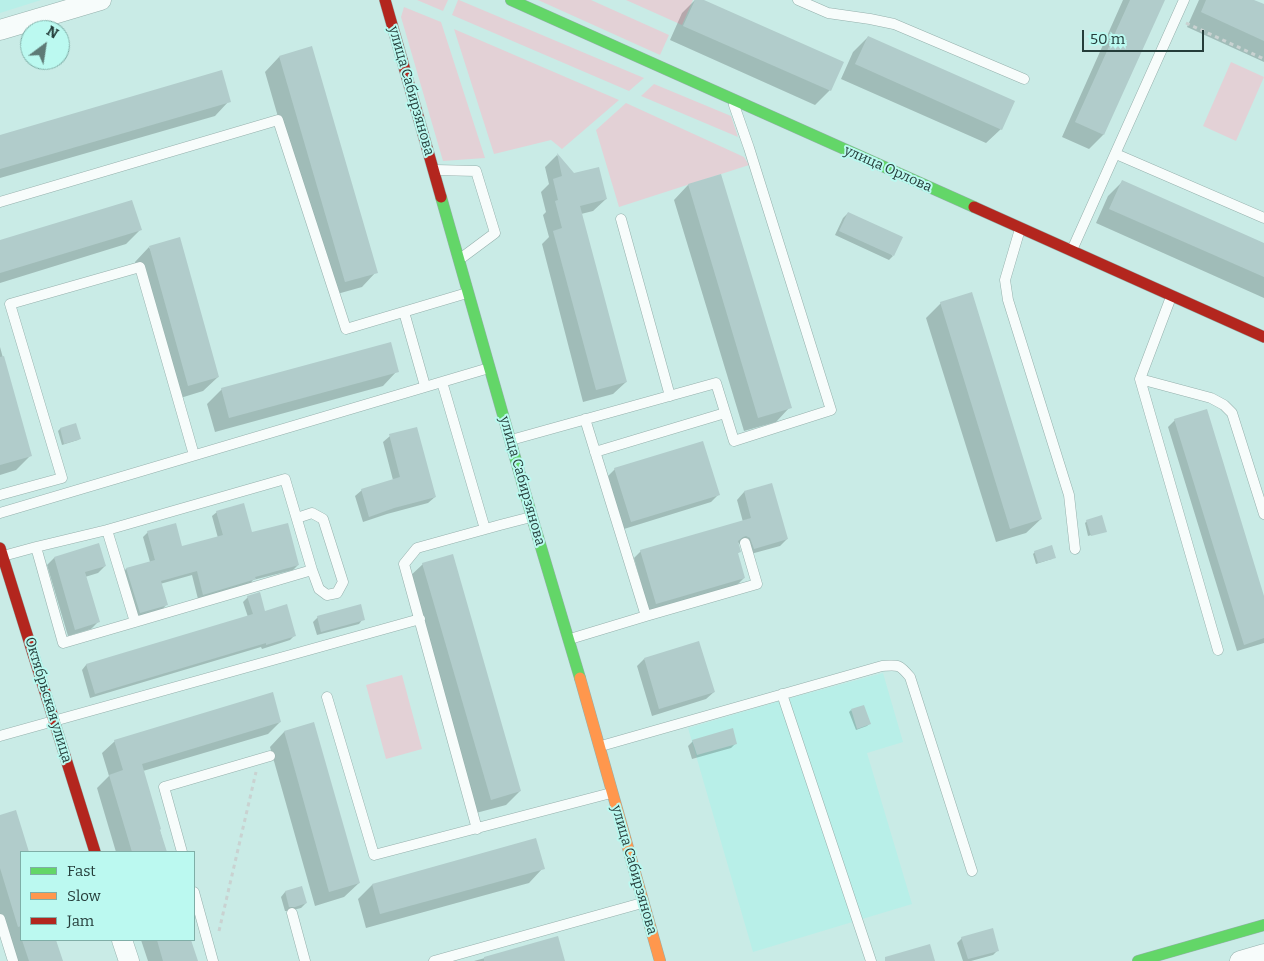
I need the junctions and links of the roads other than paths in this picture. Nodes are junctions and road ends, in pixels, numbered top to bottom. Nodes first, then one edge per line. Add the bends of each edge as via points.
1 (101, 0) edge
2 (385, 0) edge
3 (512, 0) edge
4 (798, 0) edge
5 (1184, 0) edge
6 (0, 30) edge
7 (1024, 79) dead end
8 (732, 99) junction
9 (1116, 154) junction
10 (434, 170) junction
11 (0, 202) edge
12 (621, 218) dead end
13 (1264, 218) edge
14 (1020, 228) junction
15 (1072, 251) junction
16 (459, 260) junction
17 (469, 292) junction
18 (1172, 296) junction
19 (404, 312) junction
20 (1264, 337) edge
21 (490, 368) junction
22 (1140, 379) junction
23 (442, 382) junction
24 (425, 386) junction
25 (670, 396) junction
26 (725, 413) junction
27 (584, 419) junction
28 (511, 440) junction
29 (595, 452) junction
30 (194, 455) junction
31 (0, 495) edge
32 (0, 513) edge
33 (1264, 514) edge
34 (532, 517) junction
35 (297, 518) junction
36 (485, 529) junction
37 (107, 530) junction
38 (745, 544) dead end
39 (36, 548) junction
40 (1075, 549) dead end
41 (1, 552) edge
42 (312, 570) junction
43 (13, 589) junction
44 (0, 592) edge
45 (646, 616) junction
46 (420, 619) junction
47 (135, 622) junction
48 (569, 639) junction
49 (1218, 650) dead end
50 (782, 694) junction
51 (327, 697) dead end
52 (54, 720) junction
53 (0, 736) edge
54 (600, 746) junction
55 (270, 756) dead end
56 (612, 793) junction
57 (477, 828) junction
58 (95, 851) edge
59 (182, 851) edge
60 (972, 871) dead end
61 (195, 896) edge
62 (643, 903) junction
63 (292, 913) dead end
64 (0, 920) edge
65 (1264, 925) edge
66 (122, 941) edge
67 (1264, 956) edge
68 (213, 959) edge
69 (13, 961) edge
70 (129, 961) edge
71 (305, 961) edge
72 (434, 961) edge
73 (660, 961) edge
74 (872, 961) edge
75 (1138, 961) edge
76 (1240, 961) edge

1 - 6 street
2 - 10 street, улица Сабирзянова
3 - 8 street, улица Орлова
4 - 7 lane via 828,13 894,24
5 - 9 lane
8 - 14 street, улица Орлова
8 - 26 lane via 831,410 734,441
9 - 13 lane
9 - 15 lane
10 - 16 street, улица Сабирзянова
10 - 16 lane via 476,171 495,233
11 - 19 lane via 278,120 346,329
12 - 25 lane
14 - 15 street, улица Орлова
14 - 40 lane via 1005,280 1008,300 1069,495
15 - 18 street, улица Орлова
16 - 17 street, улица Сабирзянова
17 - 19 lane
17 - 21 street, улица Сабирзянова
18 - 20 street, улица Орлова
18 - 22 lane
19 - 24 lane
21 - 23 lane
21 - 28 street, улица Сабирзянова
22 - 33 lane via 1211,398 1232,413
22 - 49 lane
23 - 24 lane
23 - 36 lane
24 - 30 lane
25 - 26 lane via 716,383
25 - 27 lane
26 - 29 lane
27 - 28 lane
27 - 29 lane
28 - 34 street, улица Сабирзянова
29 - 45 lane
30 - 31 lane via 140,267 10,304 62,478
30 - 32 lane
34 - 36 lane
34 - 48 street, улица Сабирзянова
35 - 37 lane via 285,479
35 - 42 lane
35 - 42 lane via 312,513 323,519 343,582 337,593 327,595 319,589
36 - 46 lane via 417,548 404,564
37 - 39 lane
37 - 47 lane
38 - 45 lane via 757,584
39 - 41 lane
39 - 47 lane via 63,643
41 - 43 street, Октябрьская улица
42 - 47 lane
43 - 44 lane
43 - 52 street, Октябрьская улица
45 - 48 lane
46 - 52 lane
46 - 57 lane
48 - 54 street, улица Сабирзянова
50 - 54 lane
50 - 60 lane via 882,666 903,668 910,677
50 - 74 lane
51 - 57 lane via 374,855
52 - 53 lane
52 - 58 street, Октябрьская улица
54 - 56 street, улица Сабирзянова
55 - 59 lane via 164,787
56 - 57 lane
56 - 62 street, улица Сабирзянова
61 - 68 lane
62 - 72 lane
62 - 73 street, улица Сабирзянова
63 - 71 lane
64 - 69 lane
65 - 75 street
66 - 70 street
67 - 76 street

